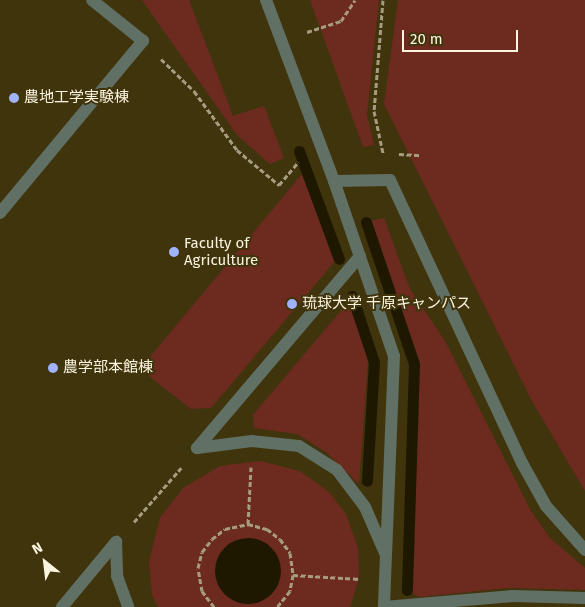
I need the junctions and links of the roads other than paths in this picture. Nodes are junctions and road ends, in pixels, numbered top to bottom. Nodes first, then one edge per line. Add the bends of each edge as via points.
1 (92, 0) edge
2 (266, 0) edge
3 (334, 181) junction
4 (0, 213) edge
5 (360, 256) junction
6 (585, 550) edge
7 (385, 553) junction
8 (585, 598) edge
9 (62, 607) edge
10 (128, 607) edge
11 (384, 607) edge

1 - 4 lane via 143,41
2 - 3 lane
3 - 5 lane
3 - 6 lane via 390,180 522,463 546,506
5 - 7 lane via 394,356
5 - 7 lane via 197,448 252,441 299,446 337,470 365,507
7 - 11 lane
8 - 11 lane via 513,596
9 - 10 lane via 116,542 116,576

